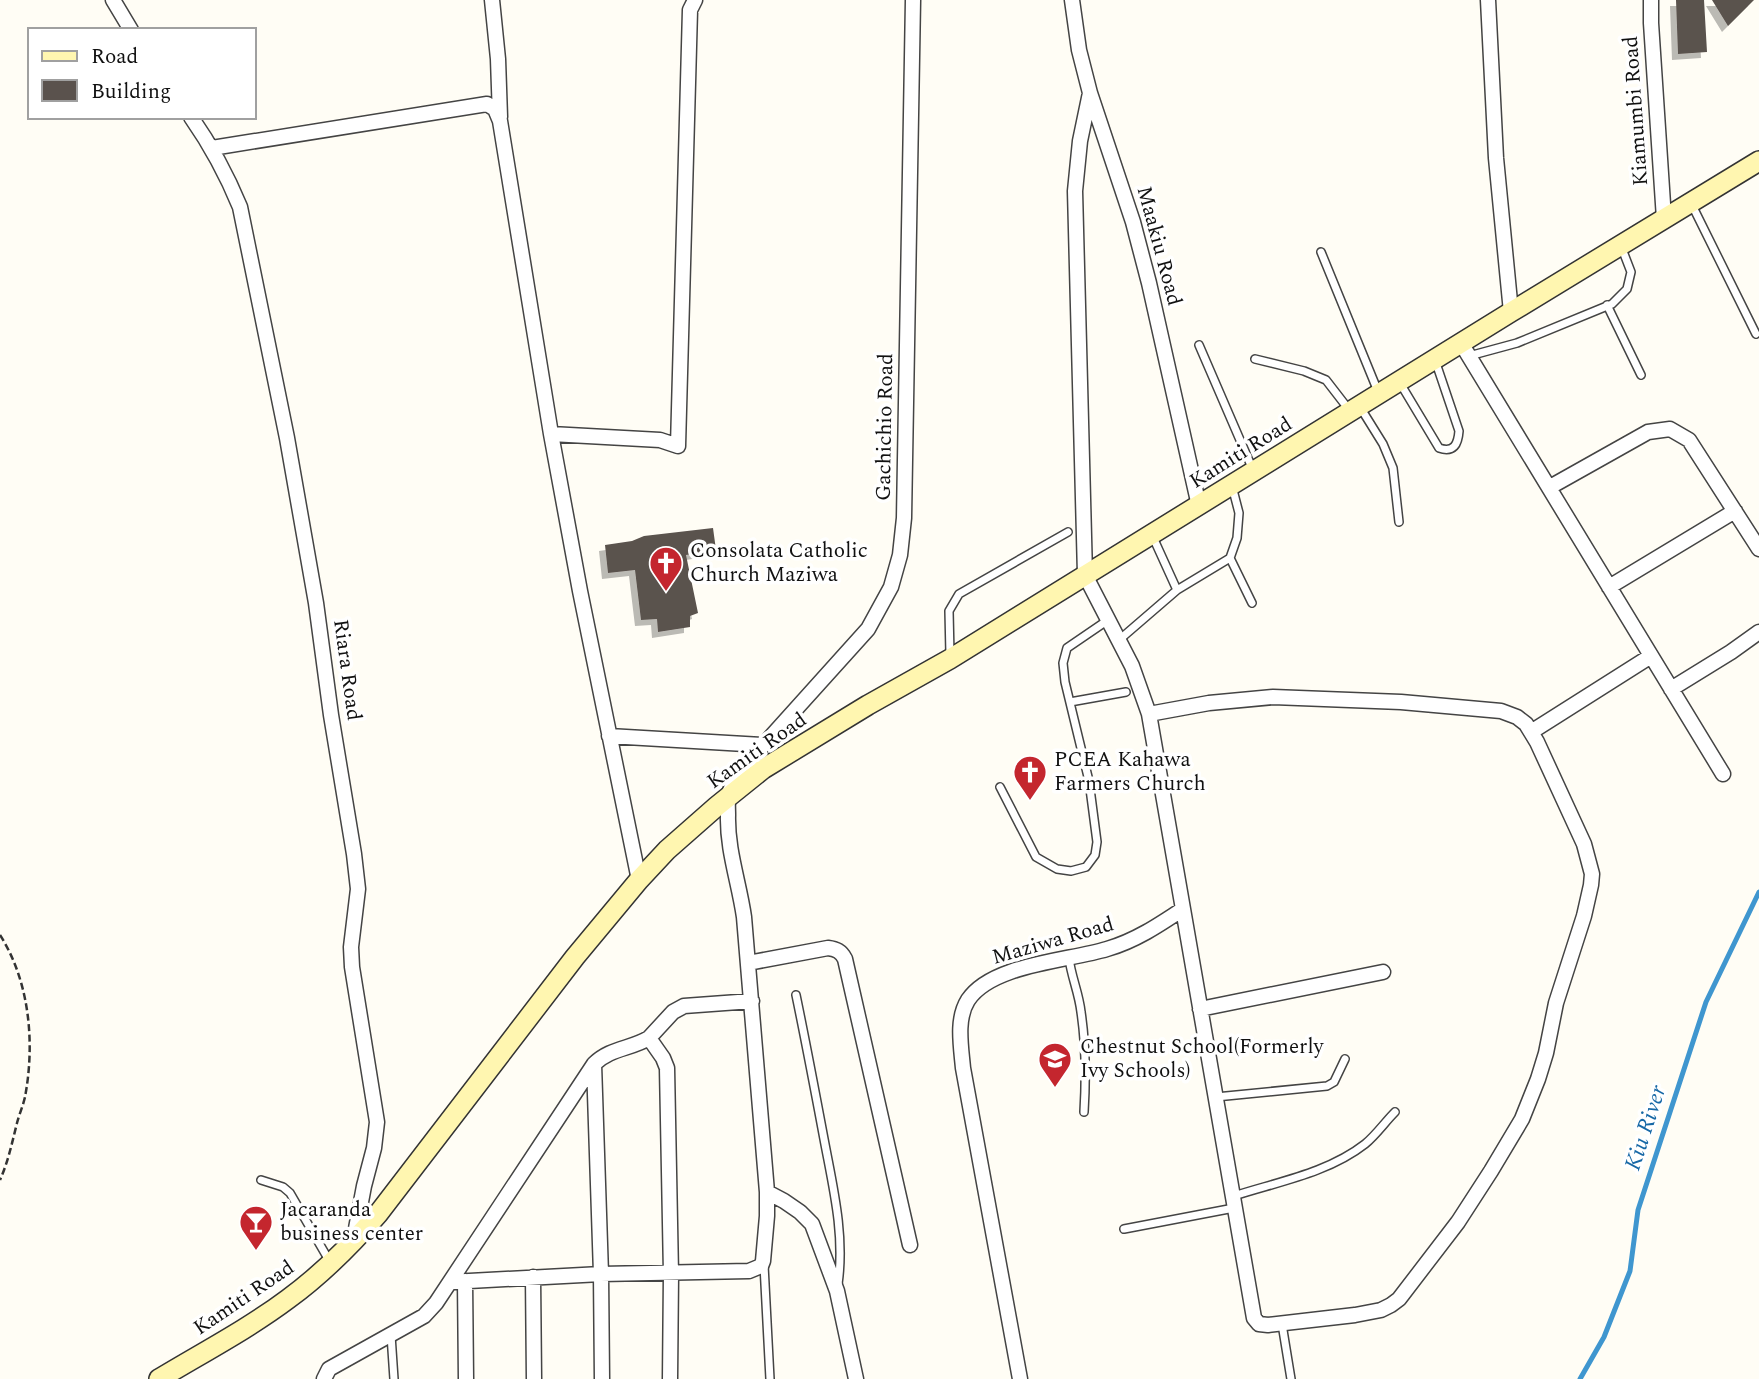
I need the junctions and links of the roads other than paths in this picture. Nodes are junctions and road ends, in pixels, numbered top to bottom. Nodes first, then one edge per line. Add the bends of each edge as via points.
1 (113, 0) edge
2 (492, 0) edge
3 (695, 0) edge
4 (913, 0) edge
5 (1072, 0) edge
6 (1488, 0) edge
7 (1651, 0) edge
8 (130, 28) edge
9 (1090, 93) junction
10 (192, 119) edge
11 (500, 121) junction
12 (212, 148) junction
13 (1759, 161) edge
14 (1691, 203) junction
15 (1664, 219) junction
16 (1621, 245) junction
17 (1321, 252) dead end
18 (1607, 305) junction
19 (1511, 312) junction
20 (1756, 334) dead end
21 (1199, 345) dead end
22 (1465, 350) junction
23 (1255, 359) dead end
24 (1435, 359) junction
25 (1641, 375) dead end
26 (1399, 382) junction
27 (1379, 394) junction
28 (1355, 409) junction
29 (551, 434) junction
30 (1254, 472) junction
31 (1231, 486) junction
32 (1550, 487) junction
33 (1199, 506) junction
34 (1735, 511) junction
35 (1399, 522) dead end
36 (1068, 532) dead end
37 (1152, 535) junction
38 (1759, 549) edge
39 (1230, 558) junction
40 (1086, 575) junction
41 (1609, 587) junction
42 (1177, 590) junction
43 (1252, 603) dead end
44 (1108, 620) junction
45 (1759, 632) edge
46 (1119, 641) junction
47 (1651, 656) junction
48 (950, 659) junction
49 (1671, 689) junction
50 (1126, 692) dead end
51 (1070, 702) junction
52 (1149, 714) junction
53 (1531, 732) junction
54 (610, 736) junction
55 (762, 745) junction
56 (1723, 774) dead end
57 (1000, 787) dead end
58 (728, 796) junction
59 (639, 880) junction
60 (1183, 909) junction
61 (1069, 958) junction
62 (748, 963) junction
63 (1383, 972) dead end
64 (796, 995) dead end
65 (752, 1001) junction
66 (1200, 1009) junction
67 (649, 1038) junction
68 (1345, 1059) dead end
69 (594, 1064) junction
70 (1216, 1097) junction
71 (1084, 1112) dead end
72 (1395, 1112) dead end
73 (261, 1180) dead end
74 (767, 1192) junction
75 (1234, 1202) junction
76 (1124, 1229) dead end
77 (354, 1242) junction
78 (910, 1245) dead end
79 (763, 1261) junction
80 (330, 1263) junction
81 (601, 1274) junction
82 (671, 1274) junction
83 (533, 1277) junction
84 (458, 1281) junction
85 (837, 1292) junction
86 (1282, 1324) junction
87 (391, 1335) junction
88 (170, 1376) edge
89 (324, 1379) edge
90 (394, 1379) edge
91 (466, 1379) edge
92 (534, 1379) edge
93 (602, 1379) edge
94 (670, 1379) edge
95 (770, 1379) edge
96 (856, 1379) edge
97 (1020, 1379) edge
98 (1291, 1379) edge

1 - 8 street
2 - 11 street
3 - 29 street via 690,10 678,446 660,440
4 - 55 street, Gachichio Road via 900,555 891,587 868,629
5 - 9 street, Maakiu Road
6 - 19 street via 1496,158
7 - 15 street, Kiamumbi Road
9 - 33 street, Maakiu Road via 1133,222
9 - 40 street via 1075,191
10 - 12 street, Riara Road
11 - 12 street via 487,104
11 - 29 street
12 - 77 street, Riara Road via 240,207 284,425 354,854 358,889 352,967 377,1122
13 - 14 main road, Kamiti Road
14 - 15 main road, Kamiti Road
14 - 20 lane
15 - 16 main road, Kamiti Road
16 - 18 lane via 1631,272 1628,289
16 - 19 main road, Kamiti Road
17 - 27 lane
18 - 22 lane via 1517,343
18 - 25 lane
19 - 22 main road, Kamiti Road
21 - 30 lane
22 - 24 main road, Kamiti Road
22 - 32 street
23 - 28 lane via 1326,380
24 - 26 main road, Kamiti Road
24 - 26 lane via 1459,431 1454,448 1438,448
26 - 27 main road, Kamiti Road
27 - 28 main road, Kamiti Road
28 - 30 main road, Kamiti Road
28 - 35 lane via 1383,444 1393,468
29 - 54 street
30 - 31 main road, Kamiti Road
31 - 33 main road, Kamiti Road
31 - 39 lane via 1239,513
32 - 34 street via 1648,432 1670,429 1689,440
32 - 41 street
33 - 37 main road, Kamiti Road
34 - 38 street
34 - 41 street
36 - 48 lane via 959,594 949,611
37 - 40 main road, Kamiti Road
37 - 42 lane
39 - 42 lane
39 - 43 lane
40 - 44 street
40 - 48 main road, Kamiti Road
41 - 47 street
42 - 46 lane
44 - 46 street
44 - 51 lane via 1067,648 1063,663
45 - 49 street
46 - 52 street
47 - 49 street
47 - 53 street
48 - 58 main road, Kamiti Road via 763,769
49 - 56 street
50 - 51 lane
51 - 57 lane via 1089,781 1097,842 1086,867 1057,869 1036,857
52 - 53 street via 1273,697 1401,702 1501,711 1517,716
52 - 60 street
53 - 86 street via 1584,844 1592,874 1538,1079 1522,1119 1458,1222 1391,1305 1355,1315
54 - 55 street
54 - 59 street
55 - 58 street, Gachichio Road via 735,778
58 - 59 main road, Kamiti Road
58 - 62 street via 730,856 741,898
59 - 77 main road, Kamiti Road
60 - 61 street, Maziwa Road via 1132,940
60 - 66 street
61 - 71 lane via 1082,1013
61 - 97 street, Maziwa Road via 1004,973 981,985 967,1001 960,1024 963,1068
62 - 65 street
62 - 78 street via 828,948 845,958
63 - 66 street
64 - 85 lane via 837,1209
65 - 67 street via 684,1006
65 - 74 street
66 - 70 street
67 - 69 street via 605,1054
67 - 82 street via 667,1068
68 - 70 lane via 1334,1082 1327,1086
69 - 81 street
69 - 84 street
70 - 75 street
72 - 75 lane via 1365,1143 1338,1160
73 - 80 lane via 290,1193
74 - 79 street
74 - 85 street via 812,1224
75 - 76 lane
75 - 86 street via 1254,1318 1259,1324
77 - 80 main road, Kamiti Road
79 - 82 street via 749,1271
79 - 95 lane
80 - 88 main road, Kamiti Road via 288,1300
81 - 82 street
81 - 83 street
81 - 93 street
82 - 94 street
83 - 84 street
83 - 92 street
84 - 87 street via 424,1316
84 - 91 street
85 - 96 street
86 - 98 lane
87 - 89 street via 329,1369
87 - 90 lane

